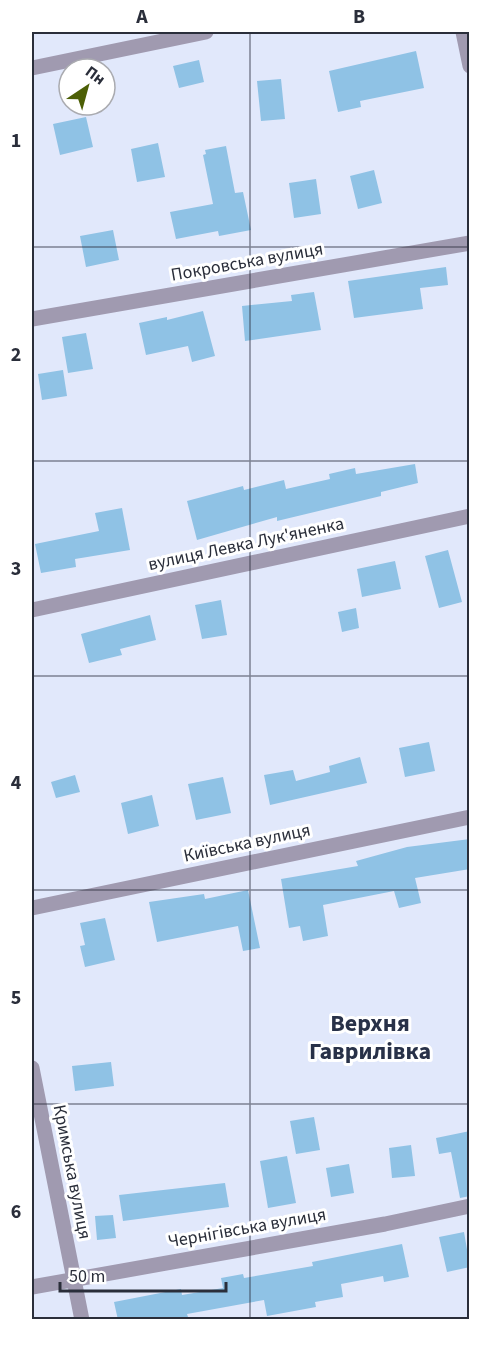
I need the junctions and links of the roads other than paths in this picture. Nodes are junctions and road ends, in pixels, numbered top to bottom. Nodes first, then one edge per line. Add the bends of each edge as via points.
1 (206, 32) edge
2 (463, 32) edge
3 (470, 66) edge
4 (32, 68) edge
5 (470, 243) edge
6 (32, 319) edge
7 (470, 516) edge
8 (32, 610) edge
9 (470, 817) edge
10 (32, 908) edge
11 (32, 1068) edge
12 (470, 1206) edge
13 (74, 1279) junction
14 (32, 1287) edge
15 (82, 1320) edge

1 - 4 street
2 - 3 street
5 - 6 street, Покровська вулиця
7 - 8 street, вулиця Левка Лук'яненка
9 - 10 street, Київська вулиця
11 - 13 street, Кримська вулиця
12 - 13 street, Чернігівська вулиця
13 - 14 street, Чернігівська вулиця
13 - 15 street, Кримська вулиця

